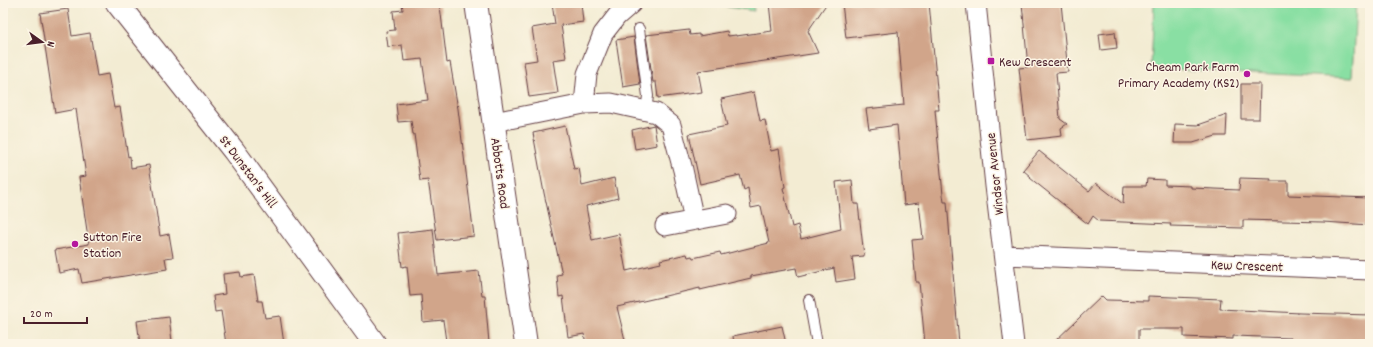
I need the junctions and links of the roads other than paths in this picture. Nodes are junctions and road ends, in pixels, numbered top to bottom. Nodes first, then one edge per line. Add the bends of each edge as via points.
1 (117, 3) edge
2 (476, 3) edge
3 (632, 3) edge
4 (976, 3) edge
5 (639, 29) dead end
6 (584, 104) junction
7 (646, 111) junction
8 (494, 122) junction
9 (727, 214) dead end
10 (694, 220) junction
11 (665, 226) dead end
12 (1004, 256) junction
13 (1370, 270) edge
14 (809, 300) dead end
15 (375, 344) edge
16 (526, 344) edge
17 (818, 344) edge
18 (1014, 344) edge

1 - 15 main road, St Dunstan's Hill via 234,151
2 - 8 main road, Abbotts Road
3 - 6 street via 617,16 603,34 587,74
4 - 12 street, Windsor Avenue
5 - 7 lane via 648,96
6 - 7 street via 611,104
6 - 8 street
7 - 10 street via 656,113 671,125 684,170
8 - 16 main road, Abbotts Road
9 - 10 street
10 - 11 street
12 - 13 street, Kew Crescent
12 - 18 street, Windsor Avenue
14 - 17 lane

